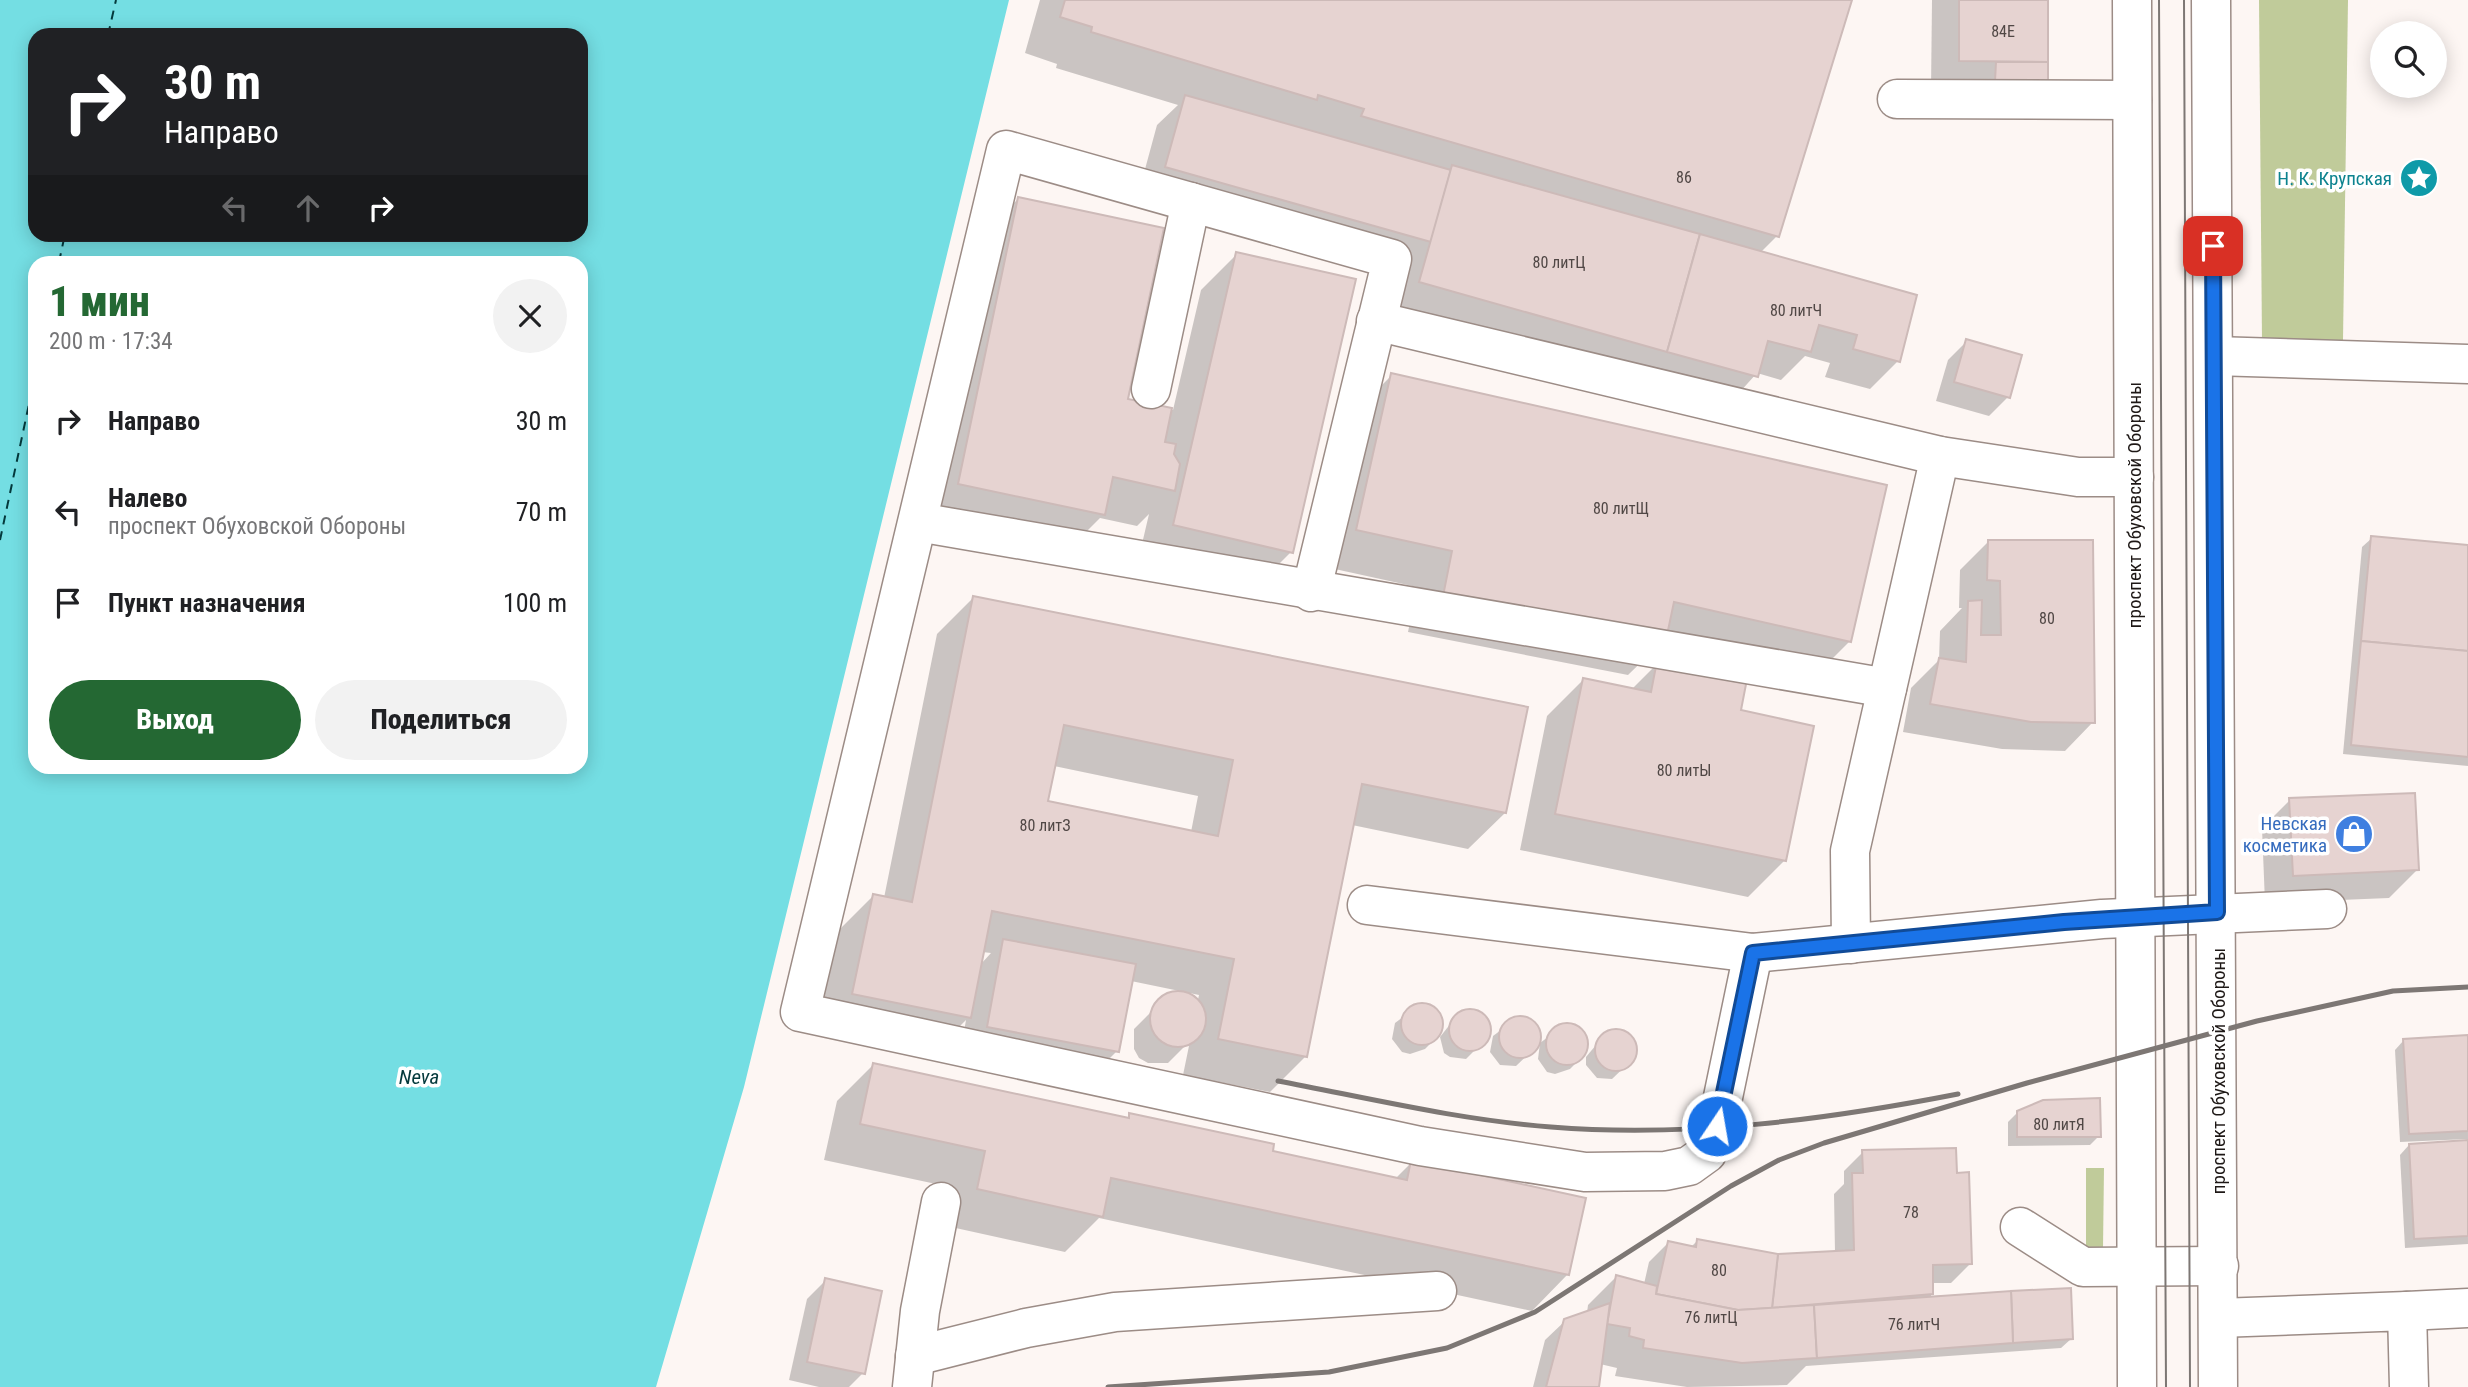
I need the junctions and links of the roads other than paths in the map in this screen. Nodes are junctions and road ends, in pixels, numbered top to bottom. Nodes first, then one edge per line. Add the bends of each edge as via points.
1 (2132, 0) edge
2 (2211, 0) edge
3 (1897, 99) dead end
4 (2132, 100) junction
5 (1191, 202) junction
6 (1376, 321) junction
7 (2214, 356) junction
8 (2468, 364) edge
9 (1151, 389) dead end
10 (1940, 456) junction
11 (2134, 477) junction
12 (918, 522) junction
13 (1311, 592) junction
14 (1887, 688) junction
15 (1367, 905) dead end
16 (2327, 909) dead end
17 (2217, 912) junction
18 (2136, 917) junction
19 (1851, 944) junction
20 (1753, 953) junction
21 (941, 1202) dead end
22 (2020, 1227) dead end
23 (2219, 1266) junction
24 (2138, 1267) junction
25 (1437, 1292) dead end
26 (2468, 1308) edge
27 (2407, 1311) junction
28 (2219, 1318) junction
29 (914, 1372) edge
30 (2137, 1387) edge
31 (2218, 1387) edge
32 (2409, 1387) edge

1 - 4 main road, проспект Обуховской Обороны
2 - 7 main road, проспект Обуховской Обороны
3 - 4 main road
4 - 11 main road, проспект Обуховской Обороны
5 - 6 main road via 1392,258
5 - 9 main road
5 - 12 main road via 1006,150
6 - 10 main road
6 - 13 main road
7 - 8 main road
7 - 17 main road, проспект Обуховской Обороны
10 - 11 main road via 2078,477
10 - 14 main road
11 - 18 main road, проспект Обуховской Обороны
12 - 13 main road
12 - 20 main road via 800,1012 1420,1146 1585,1172 1665,1171 1689,1166 1707,1153 1717,1126
13 - 14 main road
14 - 19 main road via 1850,851
15 - 20 main road
16 - 17 main road
17 - 18 main road
17 - 23 main road, проспект Обуховской Обороны
18 - 19 main road
18 - 24 main road, проспект Обуховской Обороны
19 - 20 main road
21 - 29 main road via 920,1311
22 - 24 main road via 2083,1267
23 - 24 main road
23 - 28 main road, проспект Обуховской Обороны
24 - 30 main road, проспект Обуховской Обороны
25 - 29 main road via 1115,1312 1026,1328
26 - 27 main road
27 - 28 main road
27 - 32 main road
28 - 31 main road, проспект Обуховской Обороны

